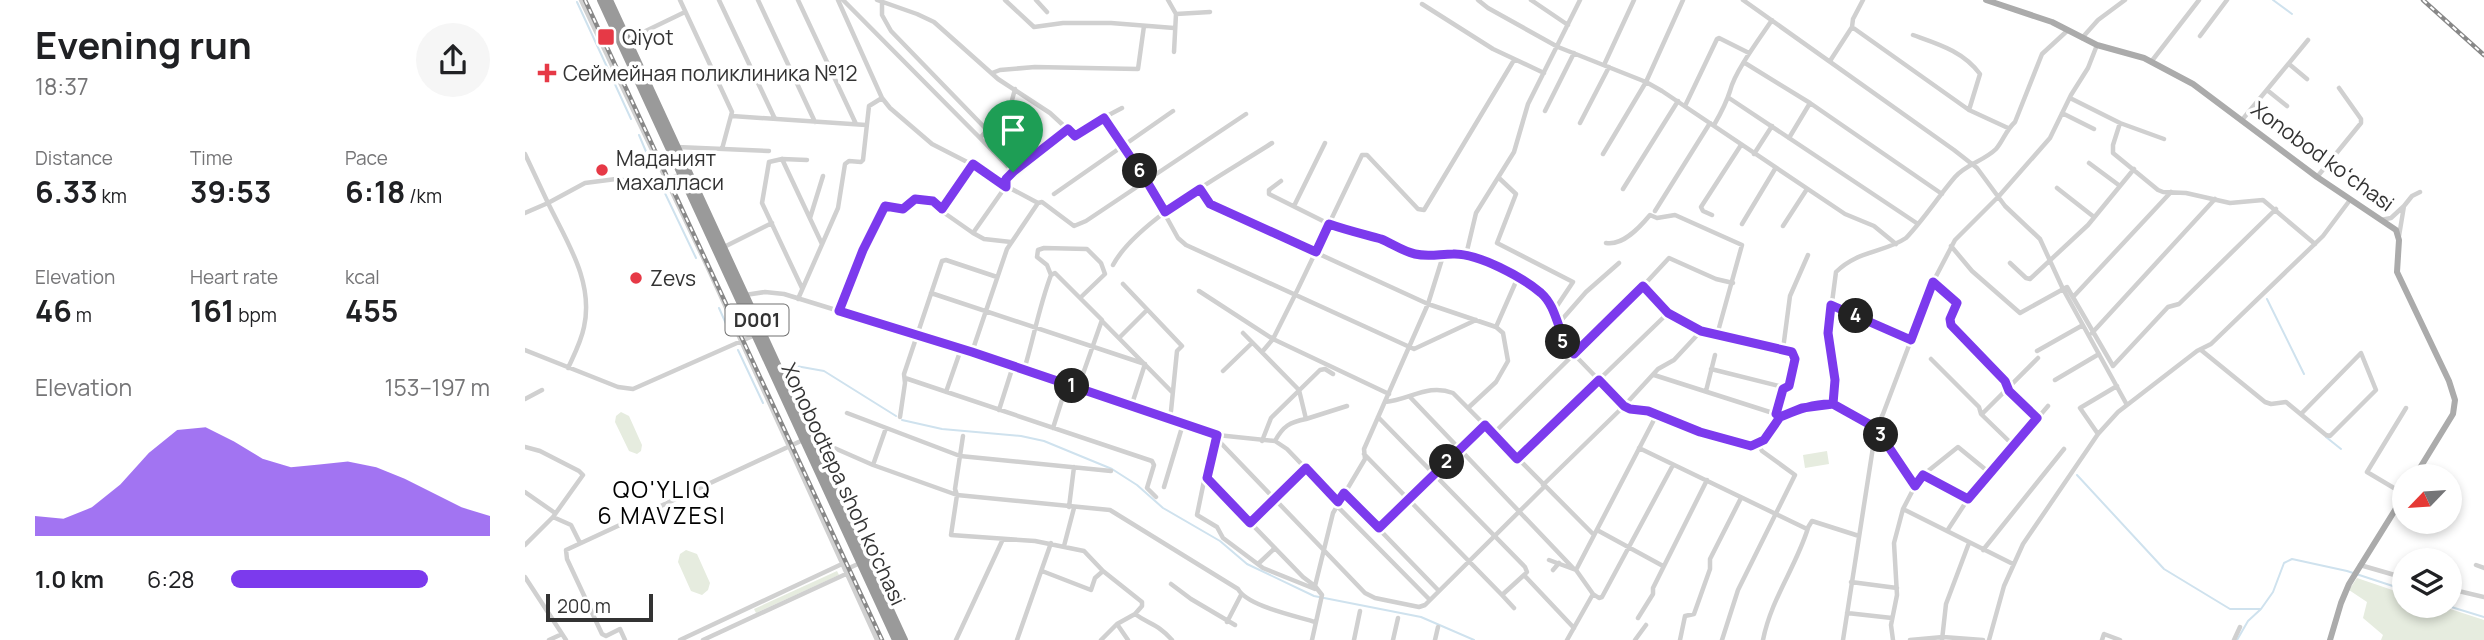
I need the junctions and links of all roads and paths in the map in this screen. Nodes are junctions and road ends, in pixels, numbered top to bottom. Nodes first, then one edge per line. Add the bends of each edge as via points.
1 (582, 0) edge
2 (601, 0) edge
3 (609, 0) edge
4 (680, 0) edge
5 (719, 0) edge
6 (758, 0) edge
7 (797, 0) edge
8 (840, 0) edge
9 (1005, 0) edge
10 (1036, 0) edge
11 (1168, 0) edge
12 (1478, 0) edge
13 (1531, 0) edge
14 (1580, 0) edge
15 (1634, 0) edge
16 (1683, 0) edge
17 (1743, 0) edge
18 (1863, 0) edge
19 (1986, 0) edge
20 (2125, 0) edge
21 (2199, 0) edge
22 (2227, 0) edge
23 (880, 1) edge
24 (2006, 3) edge
25 (1422, 4) dead end
26 (685, 12) junction
27 (1047, 12) dead end
28 (1210, 12) dead end
29 (1176, 14) junction
30 (1772, 20) junction
31 (1569, 25) junction
32 (1144, 26) junction
33 (1852, 27) junction
34 (1174, 28) junction
35 (2067, 31) junction
36 (1913, 35) dead end
37 (2200, 36) dead end
38 (2082, 38) junction
39 (627, 40) junction
40 (2308, 40) dead end
41 (2097, 45) junction
42 (1558, 47) junction
43 (1174, 52) dead end
44 (1574, 53) junction
45 (1749, 54) junction
46 (1514, 61) junction
47 (1830, 61) junction
48 (2151, 62) junction
49 (1745, 63) junction
50 (2289, 64) junction
51 (1607, 66) junction
52 (992, 73) junction
53 (1543, 73) junction
54 (2307, 79) dead end
55 (1646, 82) junction
56 (645, 86) junction
57 (2339, 88) dead end
58 (1015, 89) junction
59 (2267, 90) junction
60 (1729, 97) junction
61 (882, 98) junction
62 (2070, 98) junction
63 (1678, 101) junction
64 (1809, 103) junction
65 (1685, 106) junction
66 (2287, 106) dead end
67 (1122, 108) dead end
68 (1969, 110) junction
69 (1173, 111) dead end
70 (1545, 111) dead end
71 (2061, 113) junction
72 (1246, 114) dead end
73 (732, 116) junction
74 (1104, 118) junction
75 (656, 119) junction
76 (775, 119) junction
77 (2242, 120) junction
78 (815, 122) junction
79 (1580, 122) dead end
80 (2120, 123) junction
81 (856, 124) junction
82 (1712, 124) junction
83 (866, 125) junction
84 (641, 126) junction
85 (1772, 126) junction
86 (2008, 128) junction
87 (1068, 129) junction
88 (2094, 129) dead end
89 (987, 130) junction
90 (980, 138) junction
91 (1789, 138) junction
92 (2164, 139) dead end
93 (1272, 143) dead end
94 (1325, 143) dead end
95 (1741, 145) junction
96 (1124, 146) junction
97 (676, 147) junction
98 (722, 149) junction
99 (769, 151) dead end
100 (525, 154) edge
101 (1603, 154) dead end
102 (1754, 154) junction
103 (782, 159) junction
104 (807, 160) dead end
105 (674, 161) junction
106 (1971, 163) junction
107 (2089, 163) dead end
108 (973, 164) junction
109 (661, 167) junction
110 (1775, 169) junction
111 (2134, 169) junction
112 (1013, 172) junction
113 (681, 174) junction
114 (823, 176) dead end
115 (2317, 177) junction
116 (1499, 178) junction
117 (1146, 180) junction
118 (667, 181) junction
119 (1281, 181) dead end
120 (1006, 187) junction
121 (2120, 187) junction
122 (1807, 188) junction
123 (2057, 188) dead end
124 (1200, 189) junction
125 (1623, 189) dead end
126 (2171, 192) junction
127 (2420, 192) dead end
128 (1054, 194) dead end
129 (1943, 194) junction
130 (1999, 196) junction
131 (2215, 200) junction
132 (2350, 200) junction
133 (548, 203) junction
134 (1038, 203) junction
135 (1294, 206) junction
136 (2404, 206) junction
137 (942, 209) junction
138 (2276, 209) junction
139 (1655, 211) dead end
140 (1165, 212) junction
141 (525, 213) edge
142 (1712, 215) dead end
143 (2094, 217) junction
144 (810, 218) junction
145 (2380, 220) junction
146 (772, 223) junction
147 (1329, 224) junction
148 (1742, 224) dead end
149 (1918, 224) junction
150 (1783, 226) dead end
151 (972, 233) junction
152 (2399, 240) junction
153 (1011, 242) junction
154 (1606, 243) dead end
155 (822, 244) junction
156 (1896, 244) junction
157 (2315, 244) junction
158 (1951, 246) junction
159 (723, 247) junction
160 (1316, 252) junction
161 (1466, 255) junction
162 (1808, 255) dead end
163 (1443, 256) junction
164 (2050, 260) junction
165 (1619, 263) dead end
166 (2010, 263) dead end
167 (1112, 265) dead end
168 (1051, 275) junction
169 (997, 277) junction
170 (1518, 278) junction
171 (1933, 282) junction
172 (1732, 283) junction
173 (1123, 284) dead end
174 (1643, 286) junction
175 (803, 289) junction
176 (2063, 289) junction
177 (1199, 291) dead end
178 (931, 293) junction
179 (745, 295) junction
180 (1295, 295) junction
181 (2074, 296) junction
182 (1080, 298) junction
183 (798, 299) junction
184 (1428, 304) junction
185 (1831, 305) junction
186 (986, 310) junction
187 (1147, 310) junction
188 (839, 311) junction
189 (1553, 312) junction
190 (1668, 313) junction
191 (1102, 320) junction
192 (1476, 320) junction
193 (1558, 324) junction
194 (2083, 325) junction
195 (1496, 327) junction
196 (1037, 328) junction
197 (1701, 331) junction
198 (1243, 333) dead end
199 (2092, 333) junction
200 (755, 335) junction
201 (917, 335) junction
202 (1717, 335) junction
203 (1119, 338) junction
204 (1273, 339) junction
205 (1911, 340) junction
206 (742, 342) junction
207 (1252, 343) junction
208 (1092, 346) junction
209 (1410, 347) junction
210 (961, 349) junction
211 (1783, 349) junction
212 (525, 350) edge
213 (2201, 350) junction
214 (972, 352) junction
215 (1262, 352) junction
216 (1574, 354) junction
217 (2099, 354) junction
218 (1715, 355) dead end
219 (1931, 359) dead end
220 (1145, 364) junction
221 (1013, 366) junction
222 (568, 368) junction
223 (2111, 368) junction
224 (1711, 369) junction
225 (1024, 370) junction
226 (1223, 371) dead end
227 (1333, 374) dead end
228 (1654, 374) junction
229 (905, 378) junction
230 (1599, 380) junction
231 (2055, 380) dead end
232 (1067, 384) junction
233 (2117, 386) junction
234 (2007, 387) junction
235 (1078, 388) junction
236 (1783, 389) junction
237 (542, 390) dead end
238 (1299, 390) junction
239 (1706, 391) junction
240 (946, 392) junction
241 (1172, 393) junction
242 (1389, 394) junction
243 (1410, 397) junction
244 (525, 399) edge
245 (1385, 402) junction
246 (1833, 404) junction
247 (2127, 405) junction
248 (1347, 406) dead end
249 (1624, 406) junction
250 (2047, 406) dead end
251 (1131, 407) junction
252 (1468, 408) junction
253 (2406, 408) dead end
254 (794, 410) junction
255 (999, 410) junction
256 (847, 413) dead end
257 (1657, 414) junction
258 (1981, 414) junction
259 (2301, 414) junction
260 (1778, 415) junction
261 (900, 417) dead end
262 (1378, 417) junction
263 (2037, 418) junction
264 (1168, 419) junction
265 (1306, 419) junction
266 (1183, 424) junction
267 (1485, 425) junction
268 (886, 428) junction
269 (1053, 428) junction
270 (1876, 428) junction
271 (1493, 434) junction
272 (2098, 434) junction
273 (963, 436) dead end
274 (1217, 437) junction
275 (804, 440) junction
276 (1262, 441) junction
277 (1275, 441) junction
278 (1758, 444) junction
279 (815, 446) junction
280 (2014, 446) junction
281 (525, 447) edge
282 (789, 447) junction
283 (1639, 448) junction
284 (2064, 449) dead end
285 (1460, 450) junction
286 (1364, 454) junction
287 (960, 456) junction
288 (1517, 459) junction
289 (2422, 464) edge
290 (873, 465) junction
291 (1673, 465) junction
292 (1074, 467) junction
293 (1306, 468) junction
294 (1111, 471) dead end
295 (1434, 474) junction
296 (1991, 474) junction
297 (1923, 475) junction
298 (1207, 478) junction
299 (1707, 480) junction
300 (1544, 485) junction
301 (1915, 486) junction
302 (1164, 487) dead end
303 (2392, 487) edge
304 (525, 492) edge
305 (1344, 493) junction
306 (957, 495) junction
307 (1156, 497) dead end
308 (1275, 498) junction
309 (1741, 498) junction
310 (1409, 499) junction
311 (1968, 499) junction
312 (1337, 504) junction
313 (1072, 507) junction
314 (1903, 509) junction
315 (1520, 511) junction
316 (2392, 513) edge
317 (1775, 514) junction
318 (554, 515) junction
319 (1250, 523) junction
320 (1809, 526) junction
321 (1379, 528) junction
322 (1947, 531) junction
323 (1596, 533) junction
324 (1495, 536) junction
325 (1859, 536) junction
326 (1003, 539) junction
327 (1969, 542) junction
328 (580, 543) junction
329 (1051, 543) junction
330 (525, 545) edge
331 (1063, 546) junction
332 (1275, 548) junction
333 (1324, 548) junction
334 (1630, 548) junction
335 (1983, 550) junction
336 (1549, 559) dead end
337 (861, 562) junction
338 (1469, 562) junction
339 (1559, 563) junction
340 (1258, 564) junction
341 (2013, 565) junction
342 (2476, 565) dead end
343 (1663, 566) junction
344 (2484, 568) edge
345 (844, 569) junction
346 (1575, 569) junction
347 (1553, 570) dead end
348 (2356, 570) junction
349 (1042, 571) junction
350 (1103, 571) junction
351 (1524, 575) junction
352 (2392, 576) edge
353 (525, 577) edge
354 (1851, 582) junction
355 (527, 584) edge
356 (1171, 584) dead end
357 (1315, 587) junction
358 (1897, 588) junction
359 (1439, 591) junction
360 (2462, 592) edge
361 (1593, 594) junction
362 (1241, 595) junction
363 (1502, 595) junction
364 (2484, 597) edge
365 (1430, 600) junction
366 (749, 608) junction
367 (1514, 608) dead end
368 (1360, 611) dead end
369 (1847, 613) junction
370 (1135, 614) junction
371 (753, 617) junction
372 (1398, 618) dead end
373 (1637, 618) dead end
374 (1892, 618) junction
375 (1227, 621) junction
376 (1315, 622) junction
377 (1117, 624) junction
378 (1235, 625) dead end
379 (1646, 625) dead end
380 (1438, 627) dead end
381 (2240, 627) dead end
382 (1574, 628) junction
383 (698, 632) junction
384 (562, 634) junction
385 (1943, 638) edge
386 (548, 640) edge
387 (566, 640) edge
388 (625, 640) edge
389 (680, 640) edge
390 (702, 640) edge
391 (877, 640) edge
392 (896, 640) edge
393 (904, 640) edge
394 (956, 640) edge
395 (1017, 640) edge
396 (1101, 640) edge
397 (1128, 640) edge
398 (1173, 640) edge
399 (1312, 640) edge
400 (1354, 640) edge
401 (1393, 640) edge
402 (1436, 640) edge
403 (1567, 640) edge
404 (1635, 640) edge
405 (1680, 640) edge
406 (1722, 640) edge
407 (1763, 640) edge
408 (1843, 640) edge
409 (1893, 640) edge
410 (1910, 640) edge
411 (1981, 640) edge
412 (1989, 640) edge
413 (2102, 640) edge
414 (2120, 640) edge
415 (2234, 640) edge
416 (2330, 640) edge

1 - 84 street
2 - 56 highway, Xonobodtepa shoh ko'chasi / D001
3 - 39 highway, Xonobodtepa shoh ko'chasi / D001
4 - 26 street
5 - 76 street
6 - 78 street
7 - 81 street
8 - 61 street
8 - 90 street
9 - 32 street via 1034,27 1063,23
10 - 27 street
11 - 29 street
12 - 42 street
13 - 31 street
14 - 31 street
15 - 51 street
16 - 55 street
17 - 30 street
18 - 33 street
19 - 24 main road, Xonobod koʻchasi
20 - 38 street
21 - 48 street
22 - 37 street
23 - 52 street via 933,22
23 - 89 street via 891,31
24 - 35 main road, Xonobod koʻchasi
25 - 46 street
26 - 39 street
26 - 73 street
28 - 29 street
29 - 34 street
30 - 45 street
30 - 47 street
31 - 42 street
32 - 34 street
32 - 52 street via 1138,69 1035,67
33 - 47 street
33 - 68 street
34 - 43 street
35 - 38 main road, Xonobod koʻchasi
35 - 86 street via 2042,54
36 - 68 street via 1950,48 1980,74
38 - 41 main road, Xonobod koʻchasi
39 - 56 highway, Xonobodtepa shoh ko'chasi / D001
40 - 50 street
41 - 48 main road, Xonobod koʻchasi
41 - 62 street
42 - 44 street
42 - 53 street
44 - 51 street
44 - 70 street
45 - 49 street
45 - 65 street via 1717,39
46 - 53 street
46 - 147 street via 1425,209 1418,209 1363,154
47 - 106 street
48 - 77 main road, Xonobod koʻchasi via 2199,87
49 - 60 street
49 - 64 street
50 - 54 street
50 - 59 street
51 - 55 street
51 - 79 street
52 - 58 street
53 - 116 street via 1514,152
55 - 63 street
55 - 101 street
56 - 75 highway, Xonobodtepa shoh ko'chasi / D001
56 - 97 highway, Xonobodtepa shoh ko'chasi / D001
57 - 115 street via 2361,123
58 - 87 street
58 - 89 street via 1011,104
59 - 66 street
59 - 77 street
60 - 82 street
60 - 85 street
61 - 83 street via 869,106
61 - 108 street via 932,144
62 - 71 street
62 - 80 street
63 - 65 street
63 - 125 street
64 - 91 street
64 - 129 street
65 - 82 street
67 - 74 street
68 - 86 street
69 - 96 street
71 - 88 street
71 - 130 street via 2050,138
72 - 117 street
73 - 76 street
73 - 98 street
74 - 87 street via 1075,136
74 - 96 street
75 - 84 street
75 - 105 highway, Xonobodtepa shoh ko'chasi / D001
76 - 78 street
77 - 115 main road, Xonobod koʻchasi
78 - 81 street
80 - 92 street
80 - 111 street via 2113,153
81 - 83 street
82 - 95 street
82 - 139 street
83 - 155 street via 863,160 845,164 838,208
84 - 109 street
85 - 91 street
85 - 102 street
86 - 106 street via 1989,156
87 - 112 street
89 - 90 street
90 - 112 street
91 - 149 street
93 - 124 street
94 - 135 street
95 - 102 street
95 - 142 street via 1701,209
96 - 117 street
96 - 128 street
97 - 98 street
97 - 159 highway, Xonobodtepa shoh ko'chasi / D001
98 - 99 street
100 - 133 street
102 - 110 street
103 - 104 street
103 - 144 street
103 - 146 street via 769,162 762,203
105 - 109 street
105 - 113 highway, Xonobodtepa shoh ko'chasi / D001
106 - 129 street
106 - 130 street
107 - 121 street
108 - 120 street
108 - 137 street
109 - 118 street
110 - 122 street
110 - 148 street
111 - 121 street
111 - 126 street via 2158,190
112 - 120 street
113 - 118 street
113 - 200 highway, Xonobodtepa shoh ko'chasi / D001
114 - 144 street
115 - 132 main road, Xonobod koʻchasi
116 - 161 street via 1476,213
116 - 189 street via 1516,194 1497,243 1573,282
117 - 134 street via 1079,225
117 - 140 street
118 - 133 street via 654,186 615,179 585,183
118 - 206 street
119 - 135 street via 1268,193
120 - 134 street
120 - 151 street
121 - 143 street
122 - 150 street
122 - 156 street via 1845,214 1874,226
123 - 143 street
124 - 140 street
124 - 160 street via 1210,204
126 - 131 street
126 - 181 street
127 - 136 street
129 - 149 street
130 - 158 street
130 - 164 street via 2040,239
131 - 138 street via 2263,200
131 - 199 street
132 - 145 main road, Xonobod koʻchasi
132 - 157 street
133 - 141 street
133 - 222 street via 580,269 586,292 584,330
134 - 153 street
135 - 147 street
136 - 145 street via 2391,218
136 - 152 street
137 - 151 street
137 - 188 street via 933,201 915,199 904,209 882,208
138 - 157 street
138 - 223 street via 2179,304 2168,307
140 - 167 street via 1124,248
140 - 180 street via 1183,243
143 - 164 street
144 - 155 street
145 - 152 main road, Xonobod koʻchasi via 2396,230
146 - 159 street
146 - 175 street
147 - 160 street
147 - 163 street via 1407,252
149 - 156 street
151 - 153 street
152 - 289 main road, Xonobod koʻchasi via 2397,272 2455,400 2451,417
153 - 169 street
154 - 172 street via 1635,232 1650,215 1675,215 1742,245
155 - 175 street
156 - 185 street via 1870,251 1837,271
157 - 213 street
158 - 171 street
158 - 176 street via 2020,313
159 - 179 highway, Xonobodtepa shoh ko'chasi / D001
160 - 180 street
160 - 184 street
161 - 163 street
161 - 170 street
162 - 211 street via 1790,296
163 - 184 street
164 - 166 street via 2029,279
164 - 176 street
165 - 193 street via 1585,292
168 - 182 street via 1055,273
168 - 182 street via 1037,257 1038,250 1087,249 1105,274
168 - 196 street via 1039,306
169 - 178 street via 944,260
169 - 186 street
170 - 189 street via 1544,296
170 - 195 street
171 - 205 street
171 - 234 street via 1957,303 1950,323
172 - 174 street via 1669,258
172 - 202 street
173 - 187 street
174 - 190 street
174 - 216 street
175 - 183 street
176 - 181 street via 2067,287
176 - 194 street
177 - 204 street
178 - 186 street
178 - 201 street
179 - 183 street via 773,292
179 - 254 highway, Xonobodtepa shoh ko'chasi / D001
180 - 204 street
180 - 209 street
181 - 199 street
182 - 191 street
183 - 188 street
184 - 192 street
184 - 209 street
185 - 205 street
185 - 246 street via 1828,333 1835,380
186 - 196 street
186 - 214 street
187 - 203 street
187 - 241 street via 1182,346
188 - 201 street
189 - 193 street
190 - 197 street
190 - 230 street
191 - 203 street
191 - 208 street
192 - 195 street
192 - 209 street via 1418,348
193 - 216 street via 1564,343
194 - 217 street
194 - 234 street via 2037,355
195 - 252 street via 1503,332 1508,361 1496,382
196 - 208 street
196 - 225 street
197 - 202 street
197 - 228 street
198 - 207 street
199 - 223 street
200 - 206 street
200 - 254 highway, Xonobodtepa shoh ko'chasi / D001
201 - 210 street
201 - 229 street
202 - 211 street
203 - 220 street
204 - 215 street
204 - 242 street
205 - 270 street
206 - 222 street via 633,389
206 - 282 street
207 - 215 street
207 - 226 street
208 - 220 street
208 - 235 street
209 - 242 street
210 - 214 street
210 - 240 street
211 - 236 street via 1795,359 1789,386
212 - 222 street
213 - 247 street
213 - 259 street via 2265,402 2285,402
214 - 221 street
215 - 238 street
216 - 230 street
216 - 271 street
217 - 223 street
217 - 231 street
218 - 224 street
219 - 258 street
220 - 241 street
220 - 251 street
221 - 225 street
221 - 255 street
223 - 233 street
224 - 236 street
224 - 239 street
225 - 232 street
227 - 238 street via 1320,370
228 - 239 street
228 - 249 street
229 - 240 street
229 - 261 street
230 - 249 street
230 - 288 street
232 - 235 street
232 - 269 street
233 - 247 street
233 - 272 street via 2080,408
234 - 258 street
234 - 263 street
235 - 251 street
236 - 260 street
237 - 244 street
238 - 265 street
238 - 276 street via 1271,418
239 - 260 street
240 - 255 street
241 - 264 street
242 - 245 street
243 - 245 street
243 - 252 street via 1427,389 1447,391
243 - 285 street
245 - 262 street
246 - 260 street
246 - 270 street
247 - 272 street
248 - 265 street
249 - 257 street
249 - 300 street
250 - 263 street
251 - 264 street
252 - 267 street
253 - 303 street via 2367,472
254 - 275 highway, Xonobodtepa shoh ko'chasi / D001
254 - 279 highway, Xonobodtepa shoh ko'chasi / D001
255 - 269 street
256 - 268 street
257 - 278 street via 1700,432
257 - 283 street
258 - 280 street
259 - 259 street via 2328,436 2333,435 2376,390 2361,353
260 - 278 street
262 - 286 street
262 - 295 street
263 - 280 street
264 - 266 street
265 - 277 street via 1289,423
266 - 274 street
266 - 302 street
267 - 271 street
267 - 285 street
268 - 287 street
268 - 290 street
269 - 307 street via 1153,462 1147,488
270 - 301 street
270 - 325 street
271 - 288 street
272 - 341 street
273 - 287 street
274 - 276 street
274 - 298 street
274 - 308 street
275 - 282 street
275 - 337 highway, Xonobodtepa shoh ko'chasi / D001
276 - 277 street
277 - 293 street
278 - 317 street via 1795,475
279 - 290 street via 832,447
279 - 393 highway, Xonobodtepa shoh ko'chasi / D001
280 - 296 street
281 - 318 street via 583,474
282 - 328 street
282 - 345 street
283 - 291 street
283 - 323 street
284 - 335 street
285 - 295 street
285 - 315 street
286 - 305 street
286 - 310 street
287 - 292 street
287 - 306 street
288 - 300 street
290 - 306 street
291 - 299 street
291 - 334 street
292 - 294 street
292 - 313 street
293 - 308 street
293 - 312 street
295 - 310 street
295 - 324 street
296 - 297 street via 1958,447
296 - 311 street
297 - 301 street
297 - 311 street
298 - 319 street
298 - 340 street via 1197,516 1217,527 1229,543
299 - 309 street
299 - 343 street
300 - 315 street
300 - 323 street
301 - 314 street
304 - 318 street
305 - 312 street
305 - 321 street
306 - 313 street
306 - 326 street via 951,535
308 - 319 street
308 - 333 street
309 - 317 street
309 - 405 street via 1710,559 1694,614 1685,616
310 - 321 street
310 - 338 street
311 - 322 street
312 - 333 street
312 - 365 street
313 - 331 street
313 - 362 street via 1114,512
314 - 322 street
314 - 358 street via 1894,544
315 - 324 street
315 - 346 street
316 - 348 main road
317 - 320 street
317 - 406 street via 1738,590
318 - 328 street via 571,525
318 - 330 street
319 - 332 street
320 - 325 street via 1812,521
320 - 407 street via 1768,617
321 - 359 street
322 - 327 street
323 - 334 street
323 - 346 street
324 - 338 street
324 - 351 street via 1527,570
325 - 354 street
326 - 329 street
326 - 394 street
327 - 335 street
327 - 385 street via 1946,604
328 - 388 street via 566,550 566,559 602,634 620,629
329 - 331 street
329 - 349 street
331 - 350 street via 1087,553
332 - 340 street
332 - 357 street
333 - 357 street
333 - 365 street via 1370,596 1419,607
334 - 343 street
334 - 361 street via 1602,597
335 - 341 street
336 - 339 street
337 - 345 street
337 - 392 highway, Xonobodtepa shoh ko'chasi / D001
338 - 359 street
338 - 363 street
339 - 346 street
339 - 347 street
340 - 357 street
341 - 412 street
342 - 344 street
343 - 373 street via 1653,594
345 - 366 street
345 - 371 street
345 - 391 street
346 - 361 street
348 - 352 street
348 - 416 main road
349 - 350 street via 1091,590
349 - 395 street
350 - 370 street via 1142,602
351 - 363 street
351 - 382 street
353 - 355 street
354 - 358 street
354 - 369 street
355 - 384 street
356 - 375 street
357 - 376 street via 1321,593
358 - 374 street
359 - 365 street
360 - 364 street
361 - 382 street
362 - 375 street
362 - 376 street
363 - 367 street
366 - 371 street
366 - 383 street
368 - 400 street
369 - 374 street
369 - 408 street
370 - 377 street
370 - 398 street
371 - 390 street
372 - 401 street
374 - 409 street
375 - 378 street
376 - 399 street
377 - 396 street
377 - 397 street
379 - 404 street
380 - 402 street
381 - 415 street
382 - 403 street
383 - 389 street
383 - 390 street
384 - 386 street
384 - 387 street
385 - 410 street
385 - 411 street
413 - 414 street via 2104,634

